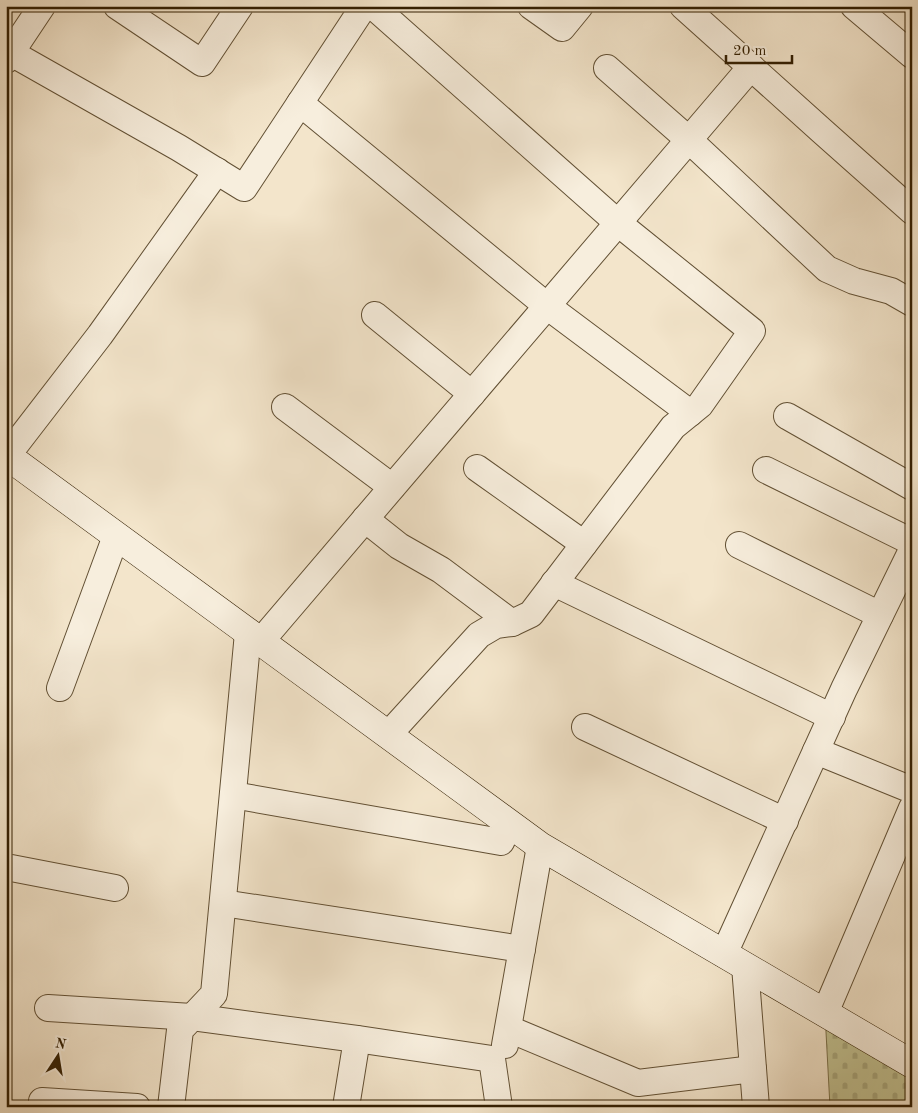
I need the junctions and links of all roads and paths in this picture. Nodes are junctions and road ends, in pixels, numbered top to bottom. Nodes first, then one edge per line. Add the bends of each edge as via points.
1 (42, 6) edge
2 (117, 6) edge
3 (240, 6) edge
4 (364, 6) edge
5 (372, 6) edge
6 (531, 6) edge
7 (580, 6) edge
8 (683, 6) edge
9 (854, 6) edge
10 (912, 54) edge
11 (8, 55) edge
12 (607, 68) dead end
13 (751, 68) junction
14 (300, 104) junction
15 (689, 140) junction
16 (217, 171) junction
17 (912, 211) edge
18 (618, 223) junction
19 (912, 303) edge
20 (547, 306) junction
21 (375, 315) dead end
22 (472, 394) junction
23 (285, 407) dead end
24 (690, 413) junction
25 (787, 416) dead end
26 (7, 456) edge
27 (477, 468) dead end
28 (766, 470) dead end
29 (912, 487) edge
30 (392, 488) junction
31 (365, 519) junction
32 (116, 536) junction
33 (912, 542) edge
34 (584, 544) junction
35 (738, 544) dead end
36 (912, 550) edge
37 (554, 583) junction
38 (903, 591) edge
39 (880, 615) junction
40 (512, 623) junction
41 (255, 637) junction
42 (60, 688) dead end
43 (832, 717) junction
44 (585, 727) dead end
45 (388, 735) junction
46 (816, 751) junction
47 (912, 790) edge
48 (233, 795) junction
49 (912, 808) edge
50 (785, 821) junction
51 (509, 824) junction
52 (540, 846) junction
53 (902, 857) edge
54 (6, 866) edge
55 (115, 888) dead end
56 (223, 903) junction
57 (522, 949) junction
58 (734, 960) junction
59 (48, 1008) dead end
60 (825, 1013) junction
61 (192, 1017) junction
62 (509, 1029) junction
63 (357, 1039) junction
64 (492, 1059) junction
65 (912, 1064) edge
66 (753, 1069) junction
67 (42, 1101) dead end
68 (137, 1107) edge
69 (171, 1107) edge
70 (346, 1107) edge
71 (499, 1107) edge
72 (756, 1107) edge

1 - 11 street
2 - 3 street via 202,63
4 - 14 street
5 - 18 street
6 - 7 street via 562,28
8 - 13 street
9 - 10 street
11 - 16 street
12 - 15 street
13 - 15 street
13 - 17 street
14 - 16 street via 244,188
14 - 20 street
15 - 18 street
15 - 19 street via 827,269 854,281 891,291
16 - 26 street via 100,335
18 - 20 street
18 - 24 street via 752,331 700,404
20 - 22 street
20 - 24 street
21 - 22 street
22 - 30 street
23 - 30 street
24 - 34 street via 673,427
25 - 29 street
26 - 32 street
27 - 34 street
28 - 33 street
30 - 31 street
31 - 40 street
31 - 41 street
32 - 41 street
32 - 42 street
34 - 37 street
35 - 39 street
36 - 38 street
37 - 40 street via 531,614
37 - 43 street
38 - 39 street
39 - 43 street
40 - 45 street via 496,625 480,635
41 - 45 street
41 - 48 street
43 - 46 street
44 - 50 street
45 - 51 street
46 - 47 street
46 - 50 street
48 - 51 street via 501,842
48 - 56 street
49 - 53 street
50 - 58 street
51 - 52 street
52 - 57 street
52 - 58 street
53 - 60 street
54 - 55 street
56 - 57 street
56 - 61 street via 214,994
57 - 62 street
58 - 60 street
58 - 66 street
59 - 61 street
60 - 65 street
61 - 63 street
61 - 69 street via 180,1030
62 - 64 street via 506,1044
62 - 66 street via 638,1083
63 - 64 street
63 - 70 street
64 - 71 street
66 - 72 street
67 - 68 street

